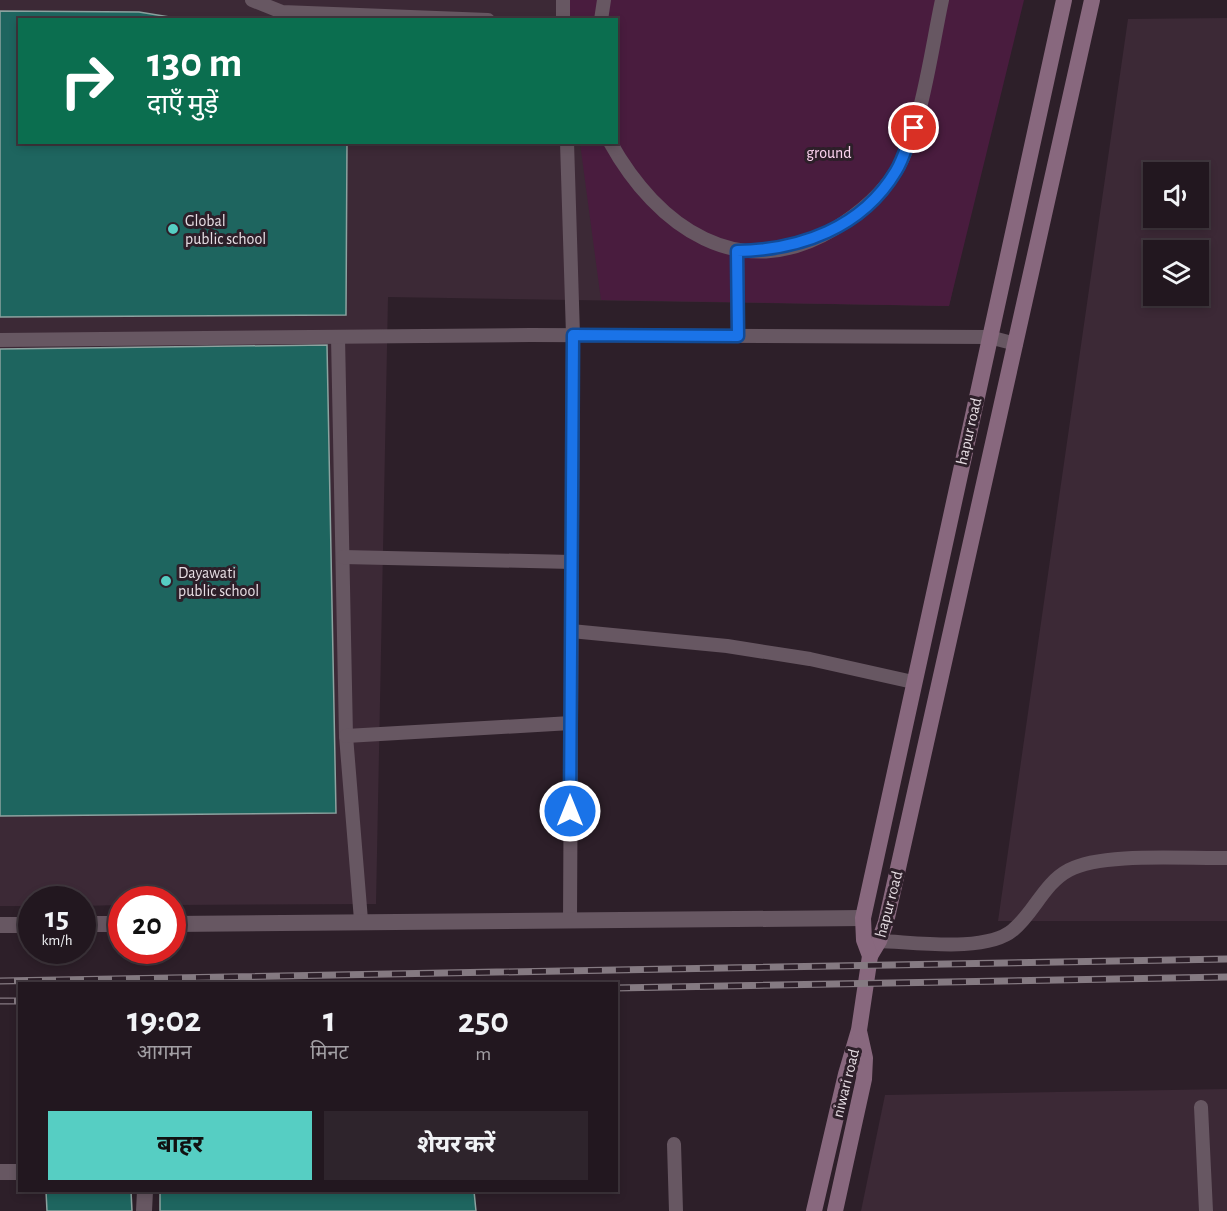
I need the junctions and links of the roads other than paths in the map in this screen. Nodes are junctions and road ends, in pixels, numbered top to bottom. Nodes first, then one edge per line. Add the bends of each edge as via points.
1 (252, 0) edge
2 (563, 0) edge
3 (604, 0) edge
4 (942, 0) edge
5 (1064, 0) edge
6 (1092, 0) edge
7 (436, 18) edge
8 (563, 18) edge
9 (601, 18) edge
10 (567, 144) edge
11 (611, 144) edge
12 (737, 251) junction
13 (573, 335) junction
14 (738, 336) junction
15 (338, 337) junction
16 (989, 337) junction
17 (0, 340) edge
18 (1016, 344) junction
19 (965, 444) junction
20 (992, 451) junction
21 (343, 557) junction
22 (572, 562) junction
23 (571, 631) junction
24 (913, 682) junction
25 (571, 723) junction
26 (346, 736) junction
27 (1227, 858) edge
28 (863, 918) junction
29 (361, 920) junction
30 (570, 921) junction
31 (186, 924) edge
32 (0, 925) edge
33 (18, 925) edge
34 (879, 941) junction
35 (870, 956) junction
36 (859, 1030) junction
37 (1201, 1107) dead end
38 (674, 1144) dead end
39 (0, 1172) edge
40 (18, 1172) edge
41 (145, 1192) edge
42 (144, 1211) edge
43 (676, 1211) edge
44 (814, 1211) edge
45 (835, 1211) edge
46 (1206, 1211) edge

1 - 7 lane via 282,12
2 - 8 lane
3 - 9 lane
4 - 12 lane via 914,128 896,170 875,198 817,239 764,251
5 - 16 main road, hapur road
6 - 18 main road, hapur road
10 - 13 lane
11 - 12 lane via 649,199 673,221
12 - 14 lane
13 - 14 lane
13 - 15 lane
13 - 22 lane
14 - 16 lane
15 - 17 lane
15 - 21 lane
16 - 18 lane
16 - 19 main road, hapur road
18 - 20 main road, hapur road
19 - 20 main road
19 - 24 main road, hapur road
20 - 34 main road, hapur road
21 - 22 lane
21 - 26 lane
22 - 23 lane
23 - 24 lane via 727,646 810,659
23 - 25 lane
24 - 28 main road, hapur road
25 - 26 lane
25 - 30 lane
26 - 29 lane
27 - 34 lane via 1088,863 1058,877 1014,930 1002,937 960,943
28 - 30 street
28 - 35 main road, hapur road via 864,940
29 - 30 street
29 - 31 street
32 - 33 street
34 - 35 main road, hapur road
35 - 36 main road
36 - 44 main road, niwari road
36 - 45 main road, niwari road via 865,1058 864,1079
37 - 46 lane
38 - 43 lane
39 - 40 street
41 - 42 street

